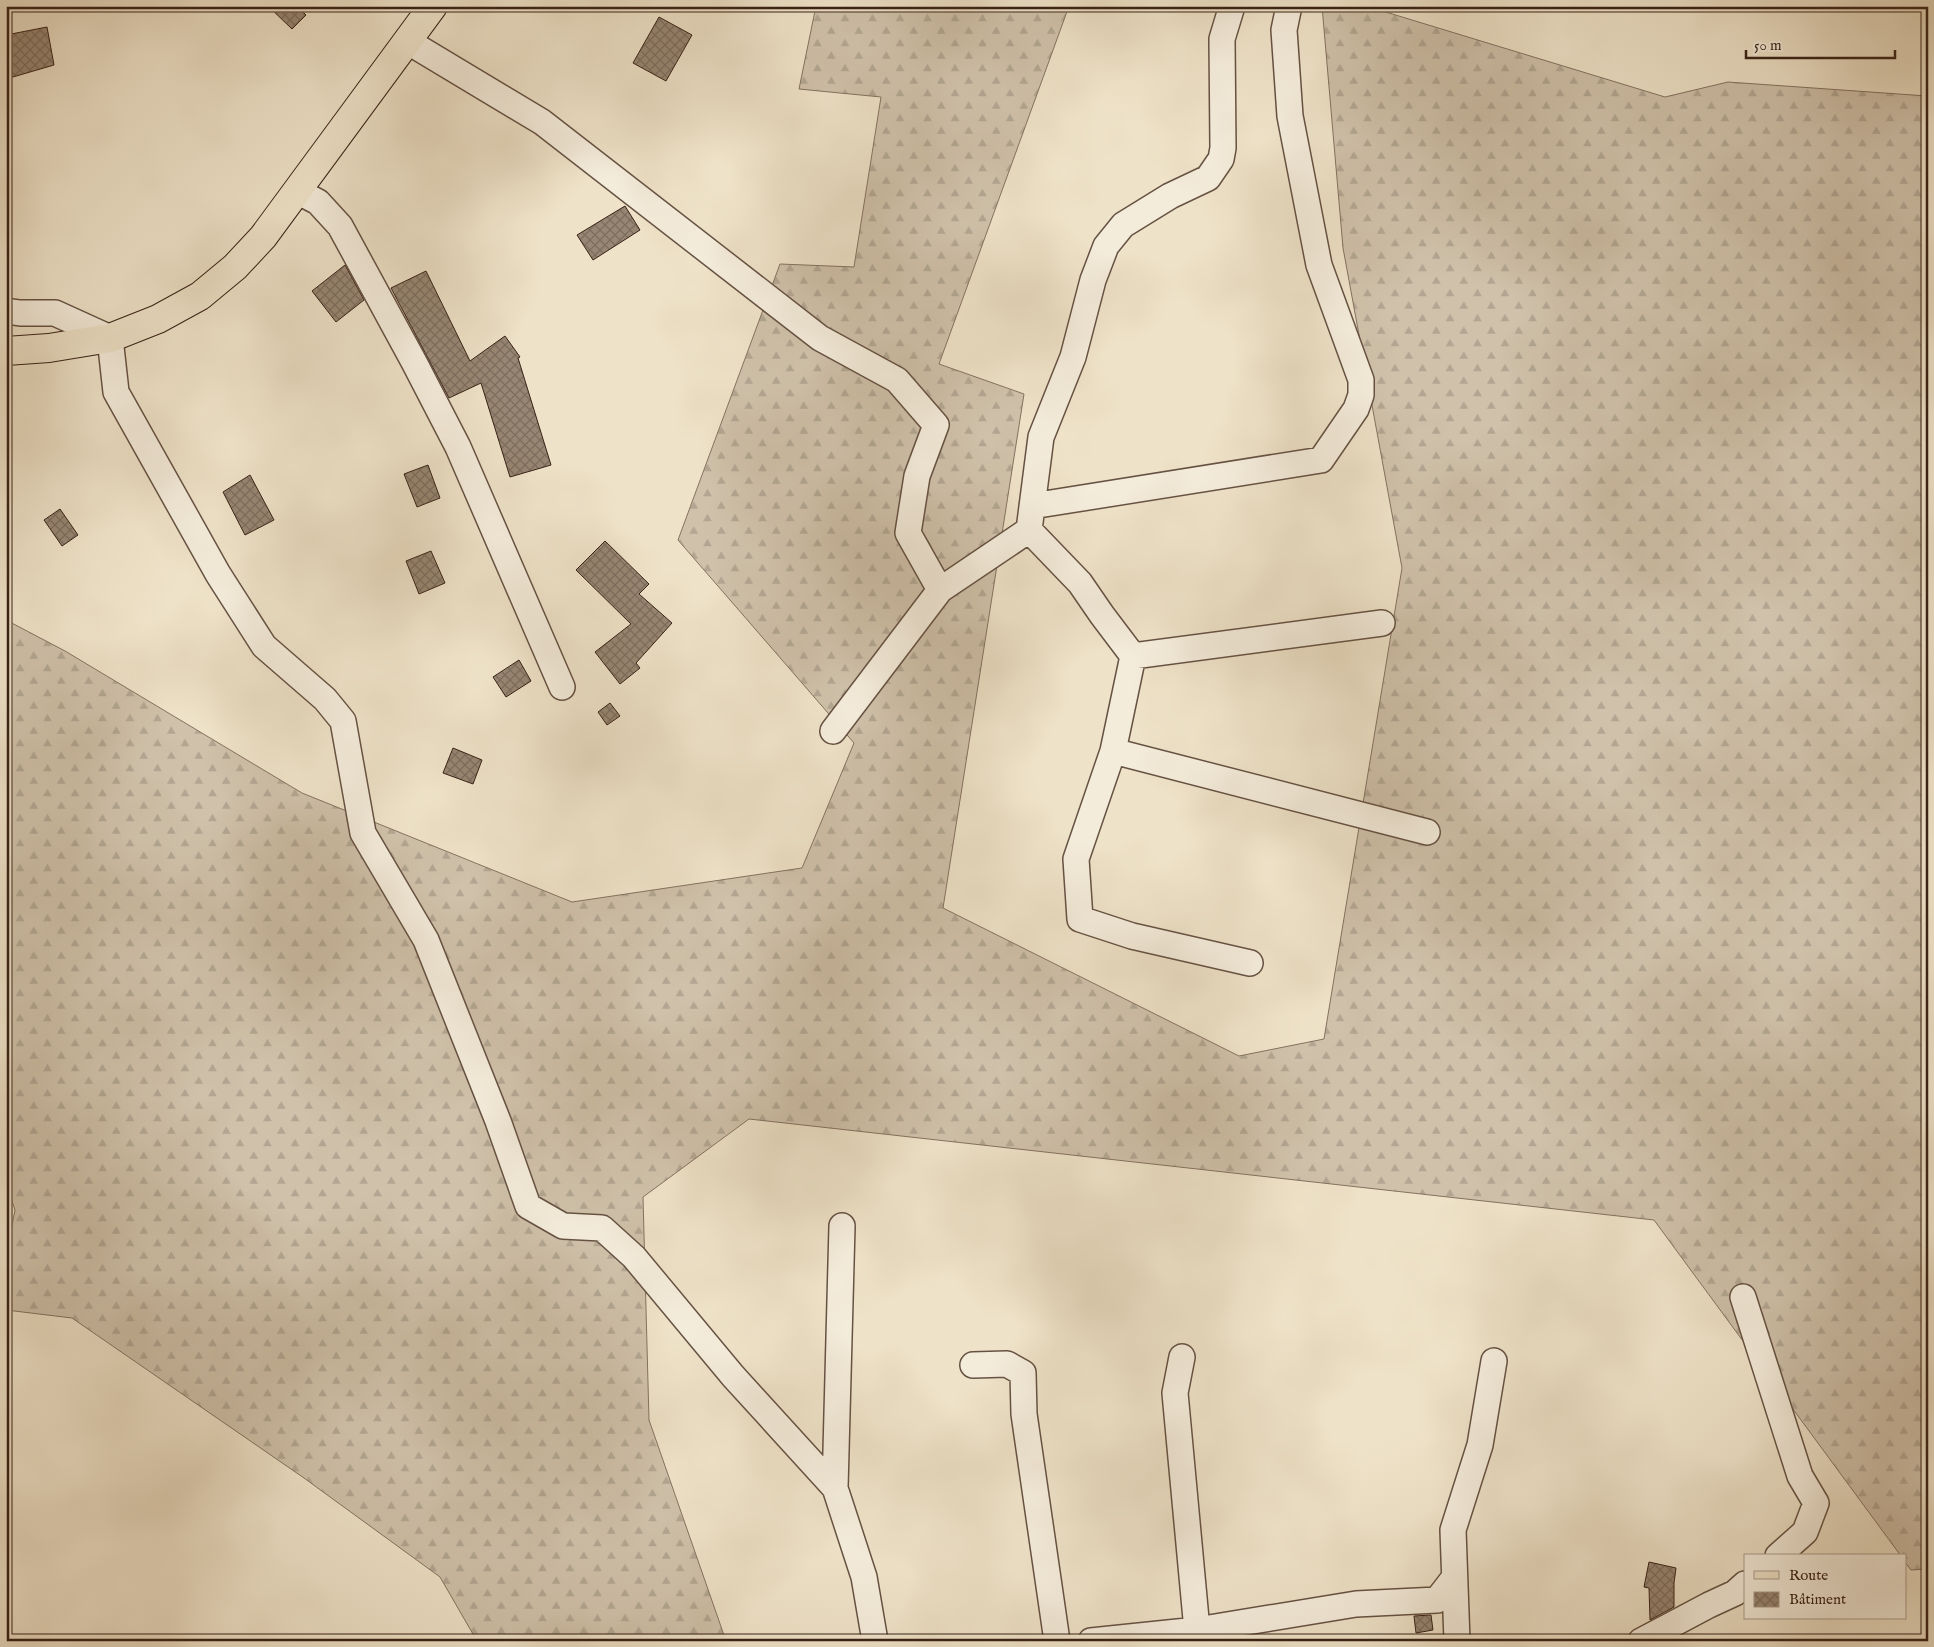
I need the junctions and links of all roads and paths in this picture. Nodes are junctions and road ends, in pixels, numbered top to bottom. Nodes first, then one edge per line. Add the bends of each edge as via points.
1 (433, 6) edge
2 (1232, 6) edge
3 (1289, 6) edge
4 (407, 41) junction
5 (297, 191) junction
6 (6, 311) edge
7 (110, 338) junction
8 (6, 351) edge
9 (1030, 518) junction
10 (940, 590) junction
11 (1382, 622) dead end
12 (1134, 656) junction
13 (562, 687) dead end
14 (833, 731) dead end
15 (1113, 751) junction
16 (1427, 832) dead end
17 (1250, 964) dead end
18 (842, 1226) dead end
19 (1743, 1297) dead end
20 (1182, 1357) dead end
21 (1494, 1361) dead end
22 (973, 1365) dead end
23 (835, 1488) junction
24 (1780, 1554) edge
25 (1454, 1578) junction
26 (1744, 1585) edge
27 (1197, 1630) junction
28 (1152, 1638) edge
29 (875, 1641) edge
30 (1057, 1641) edge
31 (1091, 1641) edge
32 (1457, 1641) edge
33 (1641, 1641) edge

1 - 4 main road
2 - 9 street via 1222,39 1221,159 1208,178 1170,196 1123,225 1106,246 1093,280 1073,357 1041,437
3 - 9 street via 1284,30 1290,116 1319,265 1361,380 1361,395 1356,409 1321,460
4 - 5 main road
4 - 10 street via 542,122 820,338 897,380 936,425 917,476 908,533
5 - 7 main road via 263,237 235,267 200,296 158,319
5 - 13 street via 318,202 340,226 414,362 458,447
6 - 7 street via 55,313
7 - 8 main road
7 - 23 street via 116,392 218,574 264,646 324,699 343,721 363,834 426,940 498,1120 528,1206 563,1226 602,1228 634,1257 733,1376
9 - 10 street
9 - 12 street
10 - 14 street
11 - 12 street
12 - 15 street
15 - 16 street
15 - 17 street via 1076,860 1080,919 1132,936
18 - 23 street
19 - 24 street via 1800,1476 1816,1503 1805,1532
20 - 27 street via 1175,1393
21 - 25 street via 1480,1445 1453,1530
22 - 30 street via 1007,1364 1022,1373 1024,1414
23 - 29 street via 864,1577
25 - 27 street via 1437,1600 1356,1604
25 - 32 street
26 - 33 street via 1735,1593
27 - 28 street
28 - 31 street

